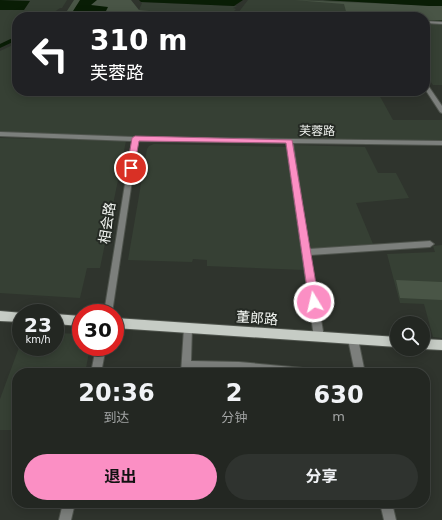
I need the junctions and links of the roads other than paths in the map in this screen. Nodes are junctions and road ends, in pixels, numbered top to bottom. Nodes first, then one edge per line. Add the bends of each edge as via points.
1 (430, 22) edge
2 (442, 22) edge
3 (430, 92) edge
4 (442, 110) edge
5 (0, 134) edge
6 (135, 138) junction
7 (289, 141) junction
8 (442, 143) edge
9 (430, 244) dead end
10 (306, 252) junction
11 (109, 304) edge
12 (0, 316) edge
13 (12, 317) edge
14 (124, 324) edge
15 (188, 328) junction
16 (319, 337) junction
17 (353, 339) junction
18 (390, 342) edge
19 (430, 345) edge
20 (442, 346) edge
21 (99, 356) edge
22 (97, 368) edge
23 (186, 368) edge
24 (204, 368) edge
25 (260, 368) edge
26 (359, 368) edge
27 (68, 508) edge
28 (387, 508) edge
29 (65, 520) edge
30 (390, 520) edge

1 - 2 street
3 - 4 street
5 - 6 street, 芙蓉路
6 - 7 street, 芙蓉路
6 - 11 street, 相会路
7 - 8 street, 芙蓉路
7 - 10 street
9 - 10 street
10 - 16 street
12 - 13 main road
14 - 15 main road, 董郎路
15 - 16 main road, 董郎路
15 - 23 street
16 - 17 main road, 董郎路
17 - 18 main road, 董郎路
17 - 26 street
19 - 20 main road
21 - 22 street
24 - 25 street
27 - 29 street
28 - 30 street

